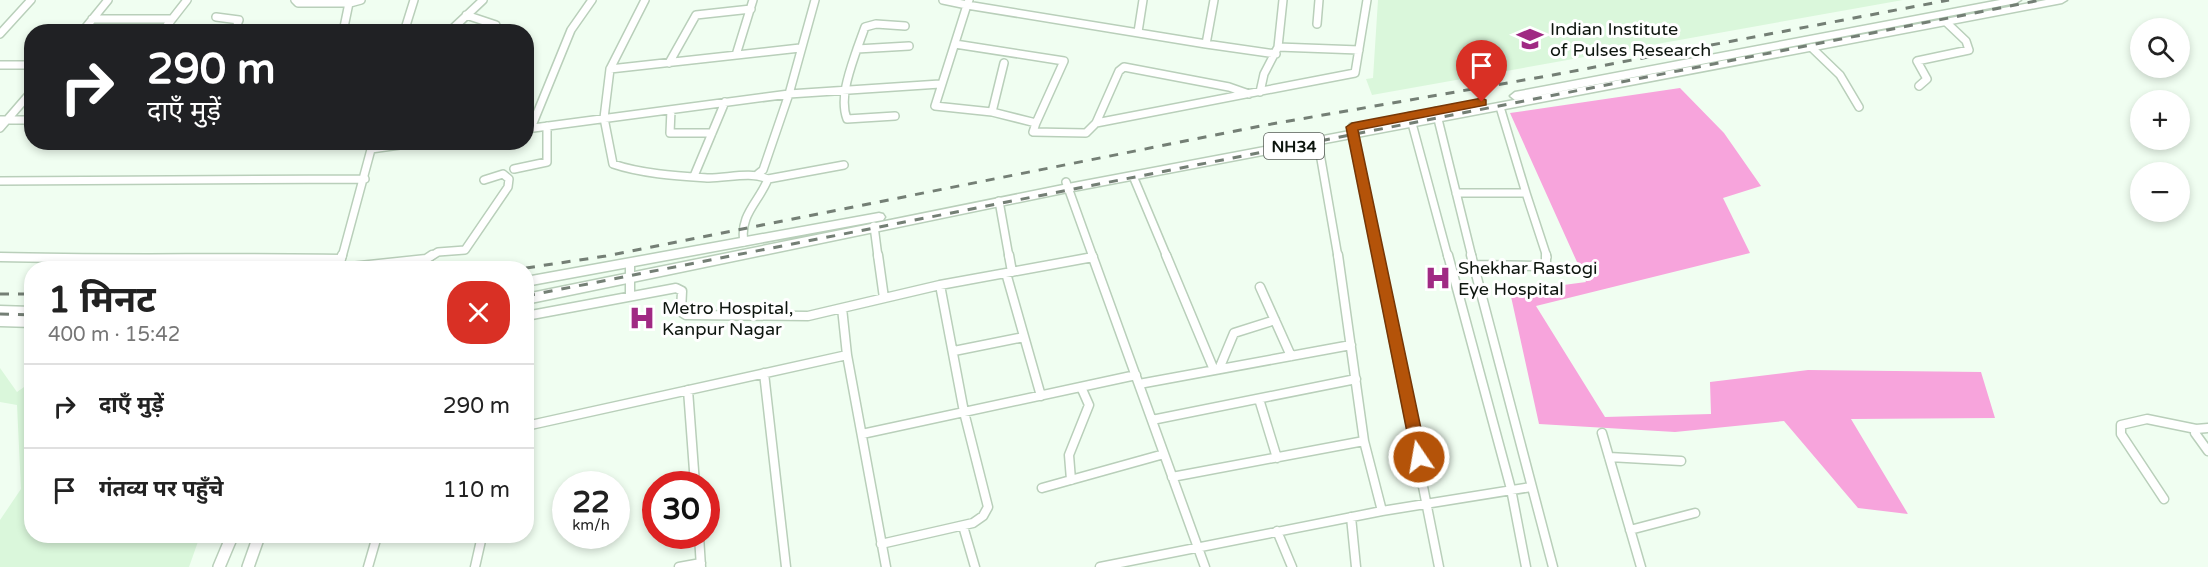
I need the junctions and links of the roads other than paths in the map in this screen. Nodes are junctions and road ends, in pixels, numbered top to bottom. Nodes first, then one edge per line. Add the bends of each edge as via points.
1 (31, 0) edge
2 (108, 0) edge
3 (187, 0) edge
4 (295, 0) edge
5 (361, 0) edge
6 (414, 0) edge
7 (483, 0) edge
8 (590, 0) edge
9 (645, 0) edge
10 (753, 0) edge
11 (815, 0) edge
12 (943, 0) edge
13 (1143, 0) edge
14 (1214, 0) edge
15 (1283, 0) edge
16 (1319, 0) edge
17 (1367, 0) edge
18 (2016, 0) edge
19 (2062, 0) edge
20 (350, 3) junction
21 (968, 3) edge
22 (751, 9) junction
23 (466, 15) junction
24 (216, 17) dead end
25 (172, 19) junction
26 (92, 20) junction
27 (1946, 22) junction
28 (89, 24) edge
29 (168, 24) edge
30 (237, 24) edge
31 (344, 24) edge
32 (406, 24) edge
33 (457, 24) edge
34 (493, 24) edge
35 (1317, 24) dead end
36 (905, 26) dead end
37 (1138, 32) junction
38 (0, 34) edge
39 (955, 44) junction
40 (1206, 44) junction
41 (909, 46) dead end
42 (1278, 47) junction
43 (800, 48) junction
44 (1812, 48) junction
45 (856, 49) junction
46 (1359, 50) junction
47 (1275, 54) junction
48 (736, 55) junction
49 (669, 63) junction
50 (1004, 63) dead end
51 (0, 64) edge
52 (24, 65) edge
53 (610, 69) junction
54 (1621, 80) junction
55 (940, 84) junction
56 (1919, 86) dead end
57 (846, 91) junction
58 (1260, 92) junction
59 (789, 94) junction
60 (1249, 94) junction
61 (24, 99) edge
62 (725, 102) junction
63 (1500, 107) junction
64 (1858, 107) dead end
65 (671, 110) junction
66 (992, 112) junction
67 (1437, 114) junction
68 (895, 116) dead end
69 (534, 117) edge
70 (604, 118) junction
71 (3, 120) edge
72 (24, 120) edge
73 (1410, 120) junction
74 (1036, 123) junction
75 (1096, 123) junction
76 (547, 126) junction
77 (534, 127) edge
78 (0, 128) edge
79 (1352, 131) junction
80 (712, 133) junction
81 (1318, 142) junction
82 (371, 150) edge
83 (844, 165) dead end
84 (514, 170) dead end
85 (759, 174) junction
86 (694, 176) junction
87 (1133, 176) junction
88 (768, 179) junction
89 (365, 180) junction
90 (484, 180) dead end
91 (0, 181) edge
92 (1067, 185) junction
93 (1456, 193) junction
94 (1526, 193) junction
95 (999, 201) junction
96 (874, 226) junction
97 (744, 242) junction
98 (0, 256) edge
99 (1093, 257) junction
100 (341, 259) joint
101 (407, 261) edge
102 (630, 263) junction
103 (1474, 265) junction
104 (1009, 272) junction
105 (630, 277) junction
106 (534, 281) edge
107 (940, 285) junction
108 (1260, 286) dead end
109 (630, 296) junction
110 (534, 297) edge
111 (884, 298) junction
112 (842, 308) junction
113 (24, 313) edge
114 (534, 314) edge
115 (3, 316) edge
116 (24, 320) edge
117 (1275, 320) junction
118 (1024, 337) junction
119 (1351, 345) junction
120 (954, 351) junction
121 (848, 355) junction
122 (1291, 356) junction
123 (1216, 370) junction
124 (764, 373) junction
125 (1136, 375) junction
126 (1356, 379) junction
127 (1139, 384) junction
128 (1081, 387) junction
129 (688, 390) junction
130 (1041, 396) junction
131 (1259, 399) junction
132 (964, 412) junction
133 (1152, 420) junction
134 (534, 424) edge
135 (2208, 428) edge
136 (2196, 429) junction
137 (1602, 433) dead end
138 (862, 434) junction
139 (1364, 441) junction
140 (2208, 451) edge
141 (1164, 454) junction
142 (1609, 457) junction
143 (1277, 458) junction
144 (1681, 461) dead end
145 (694, 471) edge
146 (1173, 477) junction
147 (1071, 480) junction
148 (1532, 487) junction
149 (1042, 489) dead end
150 (1511, 489) junction
151 (2164, 499) dead end
152 (1429, 502) junction
153 (1382, 511) junction
154 (1695, 513) dead end
155 (1351, 517) junction
156 (963, 526) junction
157 (1630, 530) junction
158 (1277, 531) junction
159 (229, 543) edge
160 (257, 543) edge
161 (375, 543) edge
162 (480, 543) edge
163 (881, 544) junction
164 (1198, 547) junction
165 (700, 549) edge
166 (701, 565) edge
167 (219, 567) edge
168 (248, 567) edge
169 (368, 567) edge
170 (475, 567) edge
171 (679, 567) edge
172 (786, 567) edge
173 (886, 567) edge
174 (975, 567) edge
175 (1100, 567) edge
176 (1205, 567) edge
177 (1292, 567) edge
178 (1356, 567) edge
179 (1439, 567) edge
180 (1526, 567) edge
181 (1553, 567) edge
182 (1641, 567) edge

1 - 38 street
2 - 26 street
3 - 25 street
4 - 20 street
5 - 20 street
6 - 32 street
7 - 23 street
8 - 69 street via 572,30
9 - 53 street
10 - 22 street
11 - 43 street
12 - 21 street
13 - 37 street
14 - 40 street
15 - 42 street
16 - 35 street
17 - 46 street
18 - 54 highway, NH34
19 - 27 highway, NH34
20 - 31 street
21 - 37 street
21 - 39 street
22 - 48 street
22 - 49 street via 696,15
23 - 33 street
23 - 34 street
24 - 30 street via 239,20
25 - 26 street
25 - 29 street
26 - 28 street
27 - 44 highway, NH34
27 - 56 street via 1970,48 1917,61 1927,79
36 - 45 street via 865,27
37 - 40 street
39 - 55 street
39 - 74 street via 1064,61
40 - 47 street
41 - 45 street
42 - 46 street
42 - 47 street
43 - 48 street
43 - 59 street
44 - 54 highway, NH34
44 - 64 street via 1840,75
45 - 57 street
46 - 58 street via 1355,73
47 - 58 street
48 - 49 street
49 - 53 street
50 - 66 street
51 - 52 street
53 - 70 street
54 - 63 highway, NH34
54 - 67 highway, NH34
55 - 57 street
55 - 66 street via 935,106
57 - 59 street
57 - 68 street via 843,114 847,119
58 - 60 street
59 - 62 street
59 - 85 street
60 - 75 street
60 - 75 street via 1124,67
61 - 71 street
62 - 65 street
62 - 80 street
63 - 67 highway, NH34
63 - 94 street
65 - 70 street
65 - 80 street via 670,133
66 - 74 street
67 - 73 highway, NH34
67 - 93 street
70 - 76 street
70 - 86 street via 613,164
71 - 72 street
71 - 78 street
73 - 79 highway, NH34
73 - 150 street
74 - 75 street via 1033,132 1058,134 1086,133
76 - 77 street
76 - 84 street via 547,162
79 - 81 highway, NH34
79 - 92 highway, NH34
79 - 152 street
80 - 86 street
81 - 87 highway, NH34
81 - 119 street
82 - 89 street
83 - 88 street
85 - 86 street via 742,178
85 - 88 street
87 - 92 highway, NH34
87 - 123 street
88 - 97 street via 763,194 743,217
89 - 91 street
89 - 100 street
90 - 101 street via 503,174 508,187 465,250 438,252 426,259
92 - 95 highway, NH34
92 - 97 highway, NH34
92 - 99 street
93 - 94 street
93 - 103 street
94 - 103 street via 1546,263
95 - 96 highway, NH34
95 - 104 street
96 - 105 highway, NH34
96 - 111 street
97 - 102 highway, NH34
98 - 100 street
99 - 104 street
99 - 125 street
102 - 105 street
102 - 106 highway, NH34
103 - 148 street
104 - 107 street
104 - 118 street
105 - 109 street
105 - 110 highway, NH34
107 - 111 street
107 - 120 street
108 - 117 street
109 - 112 street via 679,289 681,312 686,315 808,316
109 - 114 street
111 - 112 street
112 - 121 street
113 - 115 highway
115 - 116 highway
117 - 122 street
117 - 123 street via 1234,333
118 - 120 street
118 - 130 street
119 - 122 street
119 - 126 street
120 - 132 street
121 - 124 street
121 - 138 street
122 - 123 street
123 - 127 street
124 - 129 street
124 - 172 street
125 - 127 street
125 - 128 street
126 - 131 street
126 - 139 street
127 - 133 street
128 - 130 street
128 - 147 street via 1089,405 1068,455
129 - 134 street
129 - 145 street
130 - 132 street
131 - 133 street
131 - 143 street
132 - 138 street
132 - 156 street via 988,507 983,516
133 - 141 street
135 - 136 street
136 - 140 street
136 - 151 street via 2169,420 2129,420 2121,425 2121,434
137 - 142 street
138 - 163 street
139 - 143 street
139 - 153 street
141 - 146 street
141 - 147 street
142 - 144 street
142 - 157 street
143 - 146 street
146 - 164 street
147 - 149 street
148 - 150 street
148 - 181 street
150 - 152 street
150 - 180 street
152 - 153 street
152 - 179 street
153 - 155 street
154 - 157 street
155 - 158 street
155 - 178 street
156 - 163 street
156 - 174 street
157 - 182 street
158 - 164 street
158 - 177 street
159 - 167 main road
160 - 168 main road
161 - 169 street
162 - 170 street
163 - 173 street
164 - 175 street
164 - 176 street
165 - 166 street
166 - 171 street

